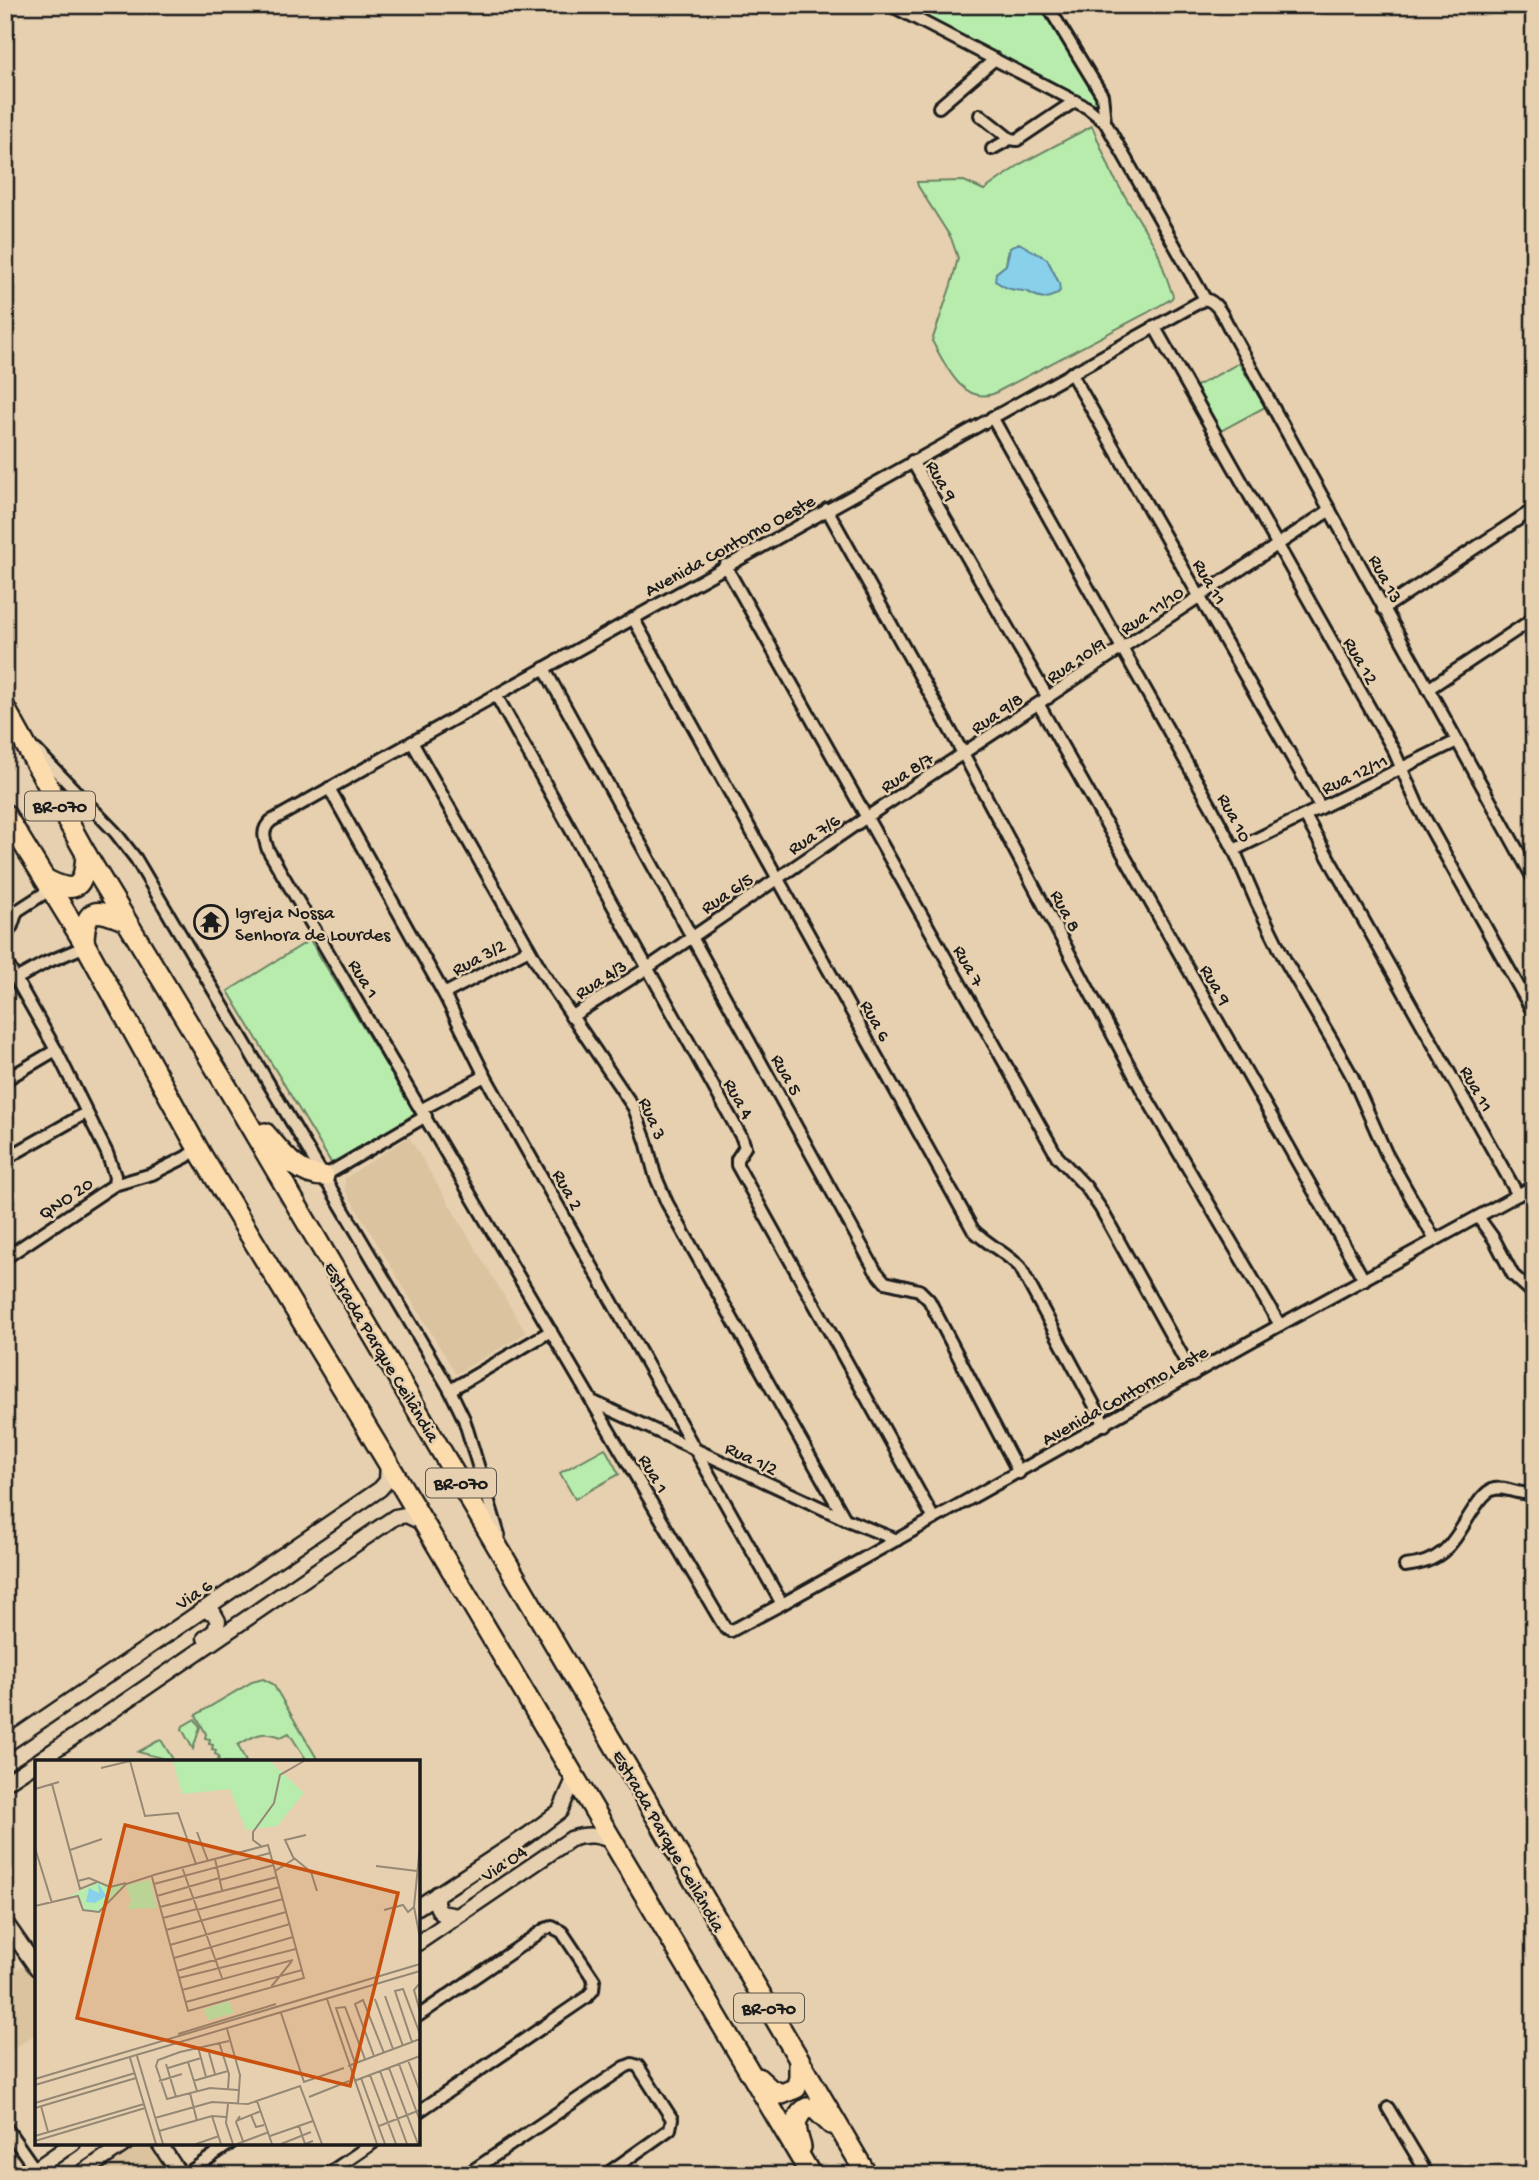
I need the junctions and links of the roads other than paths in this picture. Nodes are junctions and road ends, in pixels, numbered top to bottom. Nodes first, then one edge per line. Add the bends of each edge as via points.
1 (890, 5) edge
2 (1050, 5) edge
3 (995, 59) junction
4 (1075, 101) junction
5 (939, 107) dead end
6 (980, 115) dead end
7 (1105, 122) junction
8 (1010, 139) junction
9 (992, 149) dead end
10 (1205, 299) junction
11 (1154, 326) junction
12 (1071, 373) junction
13 (992, 416) junction
14 (912, 461) junction
15 (827, 509) junction
16 (1534, 509) edge
17 (1330, 510) junction
18 (1277, 545) junction
19 (725, 565) junction
20 (1200, 597) junction
21 (1383, 609) junction
22 (1534, 616) edge
23 (633, 618) junction
24 (1122, 649) junction
25 (544, 668) junction
26 (1428, 689) junction
27 (496, 695) junction
28 (1043, 702) junction
29 (5, 708) edge
30 (22, 737) junction
31 (1457, 741) junction
32 (412, 742) junction
33 (964, 755) junction
34 (1402, 769) junction
35 (329, 788) junction
36 (1321, 808) junction
37 (5, 814) edge
38 (1305, 816) junction
39 (867, 817) junction
40 (271, 821) joint
41 (1234, 850) junction
42 (86, 854) junction
43 (779, 878) junction
44 (1534, 880) edge
45 (48, 884) junction
46 (127, 920) junction
47 (693, 936) junction
48 (5, 937) edge
49 (85, 944) junction
50 (529, 949) junction
51 (6, 963) edge
52 (648, 967) junction
53 (16, 979) junction
54 (444, 994) junction
55 (1534, 1014) edge
56 (571, 1017) junction
57 (56, 1050) junction
58 (485, 1076) junction
59 (5, 1080) edge
60 (230, 1092) junction
61 (424, 1112) junction
62 (86, 1113) junction
63 (198, 1149) junction
64 (5, 1159) edge
65 (324, 1176) junction
66 (114, 1185) junction
67 (1534, 1186) edge
68 (1518, 1195) junction
69 (1478, 1217) junction
70 (1435, 1240) junction
71 (5, 1258) edge
72 (1364, 1280) junction
73 (1534, 1294) edge
74 (1280, 1325) junction
75 (551, 1331) junction
76 (1193, 1375) junction
77 (450, 1390) junction
78 (594, 1402) junction
79 (1105, 1425) junction
80 (696, 1450) junction
81 (388, 1463) junction
82 (1018, 1473) junction
83 (1534, 1492) edge
84 (845, 1519) junction
85 (934, 1519) junction
86 (423, 1523) junction
87 (897, 1540) junction
88 (505, 1558) junction
89 (1405, 1566) dead end
90 (782, 1604) junction
91 (202, 1611) junction
92 (731, 1631) joint
93 (131, 1698) junction
94 (5, 1745) edge
95 (40, 1760) edge
96 (35, 1763) edge
97 (575, 1777) junction
98 (5, 1783) edge
99 (614, 1843) junction
100 (437, 1894) junction
101 (420, 1906) edge
102 (457, 1916) junction
103 (5, 1922) edge
104 (420, 1942) edge
105 (35, 1965) edge
106 (420, 2015) edge
107 (799, 2059) junction
108 (752, 2073) junction
109 (1388, 2108) dead end
110 (420, 2111) edge
111 (5, 2126) edge
112 (849, 2143) junction
113 (70, 2145) edge
114 (123, 2145) edge
115 (160, 2145) edge
116 (229, 2145) edge
117 (370, 2145) edge
118 (31, 2172) edge
119 (810, 2172) edge
120 (79, 2175) edge
121 (180, 2175) edge
122 (186, 2175) edge
123 (326, 2175) edge
124 (466, 2175) edge
125 (605, 2175) edge
126 (867, 2175) edge
127 (1428, 2175) edge

1 - 3 street
2 - 7 street via 1102,95
3 - 4 street
3 - 5 street
4 - 7 street
4 - 8 street via 1017,140
6 - 8 street
7 - 10 street, Rua 13
8 - 9 street
10 - 11 street, Avenida Contorno Oeste
10 - 17 street, Rua 13 via 1216,304
11 - 12 street, Avenida Contorno Oeste
11 - 18 street, Rua 12
12 - 13 street, Avenida Contorno Oeste
12 - 20 street, Rua 11
13 - 14 street, Avenida Contorno Oeste
13 - 24 street, Rua 10
14 - 15 street, Avenida Contorno Oeste
14 - 28 street, Rua 9
15 - 19 street, Avenida Contorno Oeste
15 - 33 street, Rua 8
16 - 21 street
17 - 18 street
17 - 21 street, Rua 13
18 - 20 street
18 - 34 street, Rua 12
19 - 23 street, Avenida Contorno Oeste
19 - 39 street, Rua 7
20 - 24 street, Rua 11/10
20 - 36 street, Rua 11
21 - 26 street, Rua 13
22 - 26 street
23 - 25 street, Avenida Contorno Oeste
23 - 43 street, Rua 6
24 - 28 street, Rua 10/9
24 - 41 street, Rua 10
25 - 27 street, Avenida Contorno Oeste
25 - 47 street, Rua 5
26 - 31 street, Rua 13
27 - 32 street, Avenida Contorno Oeste
27 - 52 street, Rua 4
28 - 33 street, Rua 9/8
28 - 72 street, Rua 9
29 - 30 highway, Estrada Parque Ceilândia / BR-070
30 - 42 highway, Estrada Parque Ceilândia / BR-070
30 - 65 street via 136,859
31 - 34 street, Rua 12/11
31 - 44 street, Rua 13
32 - 35 street, Avenida Contorno Oeste
32 - 50 street, Rua 3
33 - 39 street, Rua 8/7
33 - 74 street, Rua 8 via 1142,1090
34 - 36 street, Rua 12/11
34 - 55 street, Rua 12
35 - 40 street, Avenida Contorno Oeste
35 - 54 street, Rua 2
36 - 38 street, Rua 12/11
37 - 45 highway, BR-070
38 - 41 street
38 - 68 street, Rua 11
39 - 43 street, Rua 7/6
39 - 76 street, Rua 7 via 1057,1156 1101,1209
40 - 61 street, Rua 1 via 264,827 268,850
41 - 70 street, Rua 10 via 1286,962 1352,1076 1386,1153
42 - 45 highway via 85,875 76,886
42 - 46 highway, Estrada Parque Ceilândia / BR-070
43 - 47 street, Rua 6/5
43 - 79 street, Rua 6 via 974,1230 1020,1266
45 - 48 street via 17,911
45 - 49 highway, BR-070
46 - 49 highway via 94,913 84,925
46 - 60 highway, Estrada Parque Ceilândia / BR-070
47 - 52 street, Rua 6/5
47 - 82 street, Rua 5 via 875,1270 885,1282 919,1290 929,1300
49 - 53 street
49 - 63 highway, BR-070
50 - 54 street, Rua 3/2
50 - 56 street, Rua 3
51 - 53 street, QNO 20
52 - 56 street, Rua 4/3
52 - 85 street, Rua 4 via 743,1139 745,1147 737,1165
53 - 57 street, QNO 20
54 - 58 street, Rua 2
56 - 84 street, Rua 3 via 634,1108 667,1203
57 - 59 street
57 - 62 street, QNO 20
58 - 61 street
58 - 80 street, Rua 2
60 - 65 highway via 298,1169
60 - 88 highway, Estrada Parque Ceilândia / BR-070
61 - 65 street
61 - 75 street, Rua 1
62 - 64 street
62 - 66 street, QNO 20 via 107,1153
63 - 66 street via 152,1174
63 - 81 highway, BR-070
65 - 77 street
66 - 71 street, QNO 20
67 - 68 street, Avenida Contorno Leste
68 - 69 street, Avenida Contorno Leste
69 - 70 street, Avenida Contorno Leste
69 - 73 street via 1513,1275
70 - 72 street, Avenida Contorno Leste
72 - 74 street, Avenida Contorno Leste
74 - 76 street, Avenida Contorno Leste
75 - 77 street
75 - 78 street, Rua 1
76 - 79 street, Avenida Contorno Leste
77 - 88 street via 464,1419
78 - 80 street, Rua 1/2
78 - 92 street, Rua 1 via 725,1628
79 - 82 street, Avenida Contorno Leste
80 - 84 street, Rua 1/2
80 - 90 street, Rua 2
81 - 86 highway, BR-070
81 - 91 main road, Via 6 via 387,1481 380,1489
82 - 85 street, Avenida Contorno Leste
83 - 89 street via 1491,1490 1449,1548 1424,1564
84 - 87 street, Rua 1/2
85 - 87 street, Avenida Contorno Leste
86 - 93 main road via 406,1515 396,1517
86 - 97 highway, BR-070
87 - 90 street, Avenida Contorno Leste
88 - 107 highway, Estrada Parque Ceilândia / BR-070
90 - 92 street, Avenida Contorno Leste
91 - 93 main road via 216,1614 215,1631 154,1673
91 - 94 main road, Via 6
93 - 95 main road
96 - 98 main road
97 - 99 highway, BR-070
97 - 100 main road, Via O4 via 559,1811
99 - 102 main road, Via O4 via 592,1835 570,1839
99 - 108 highway, BR-070
100 - 101 main road, Via O4
100 - 102 main road via 441,1913
102 - 104 main road, Via O4
103 - 105 main road
106 - 110 street via 545,1929 556,1927 562,1932 594,1980 587,1997
107 - 108 highway via 796,2088 782,2094
107 - 112 highway, Estrada Parque Ceilândia / BR-070
108 - 119 highway, BR-070
109 - 127 street
111 - 118 street
112 - 119 highway via 816,2109 800,2112 797,2137
112 - 126 highway, Estrada Parque Ceilândia / BR-070
113 - 118 main road
114 - 120 main road
115 - 121 main road
116 - 122 street
117 - 123 street
124 - 125 street via 632,2064 638,2066 672,2119 670,2129

